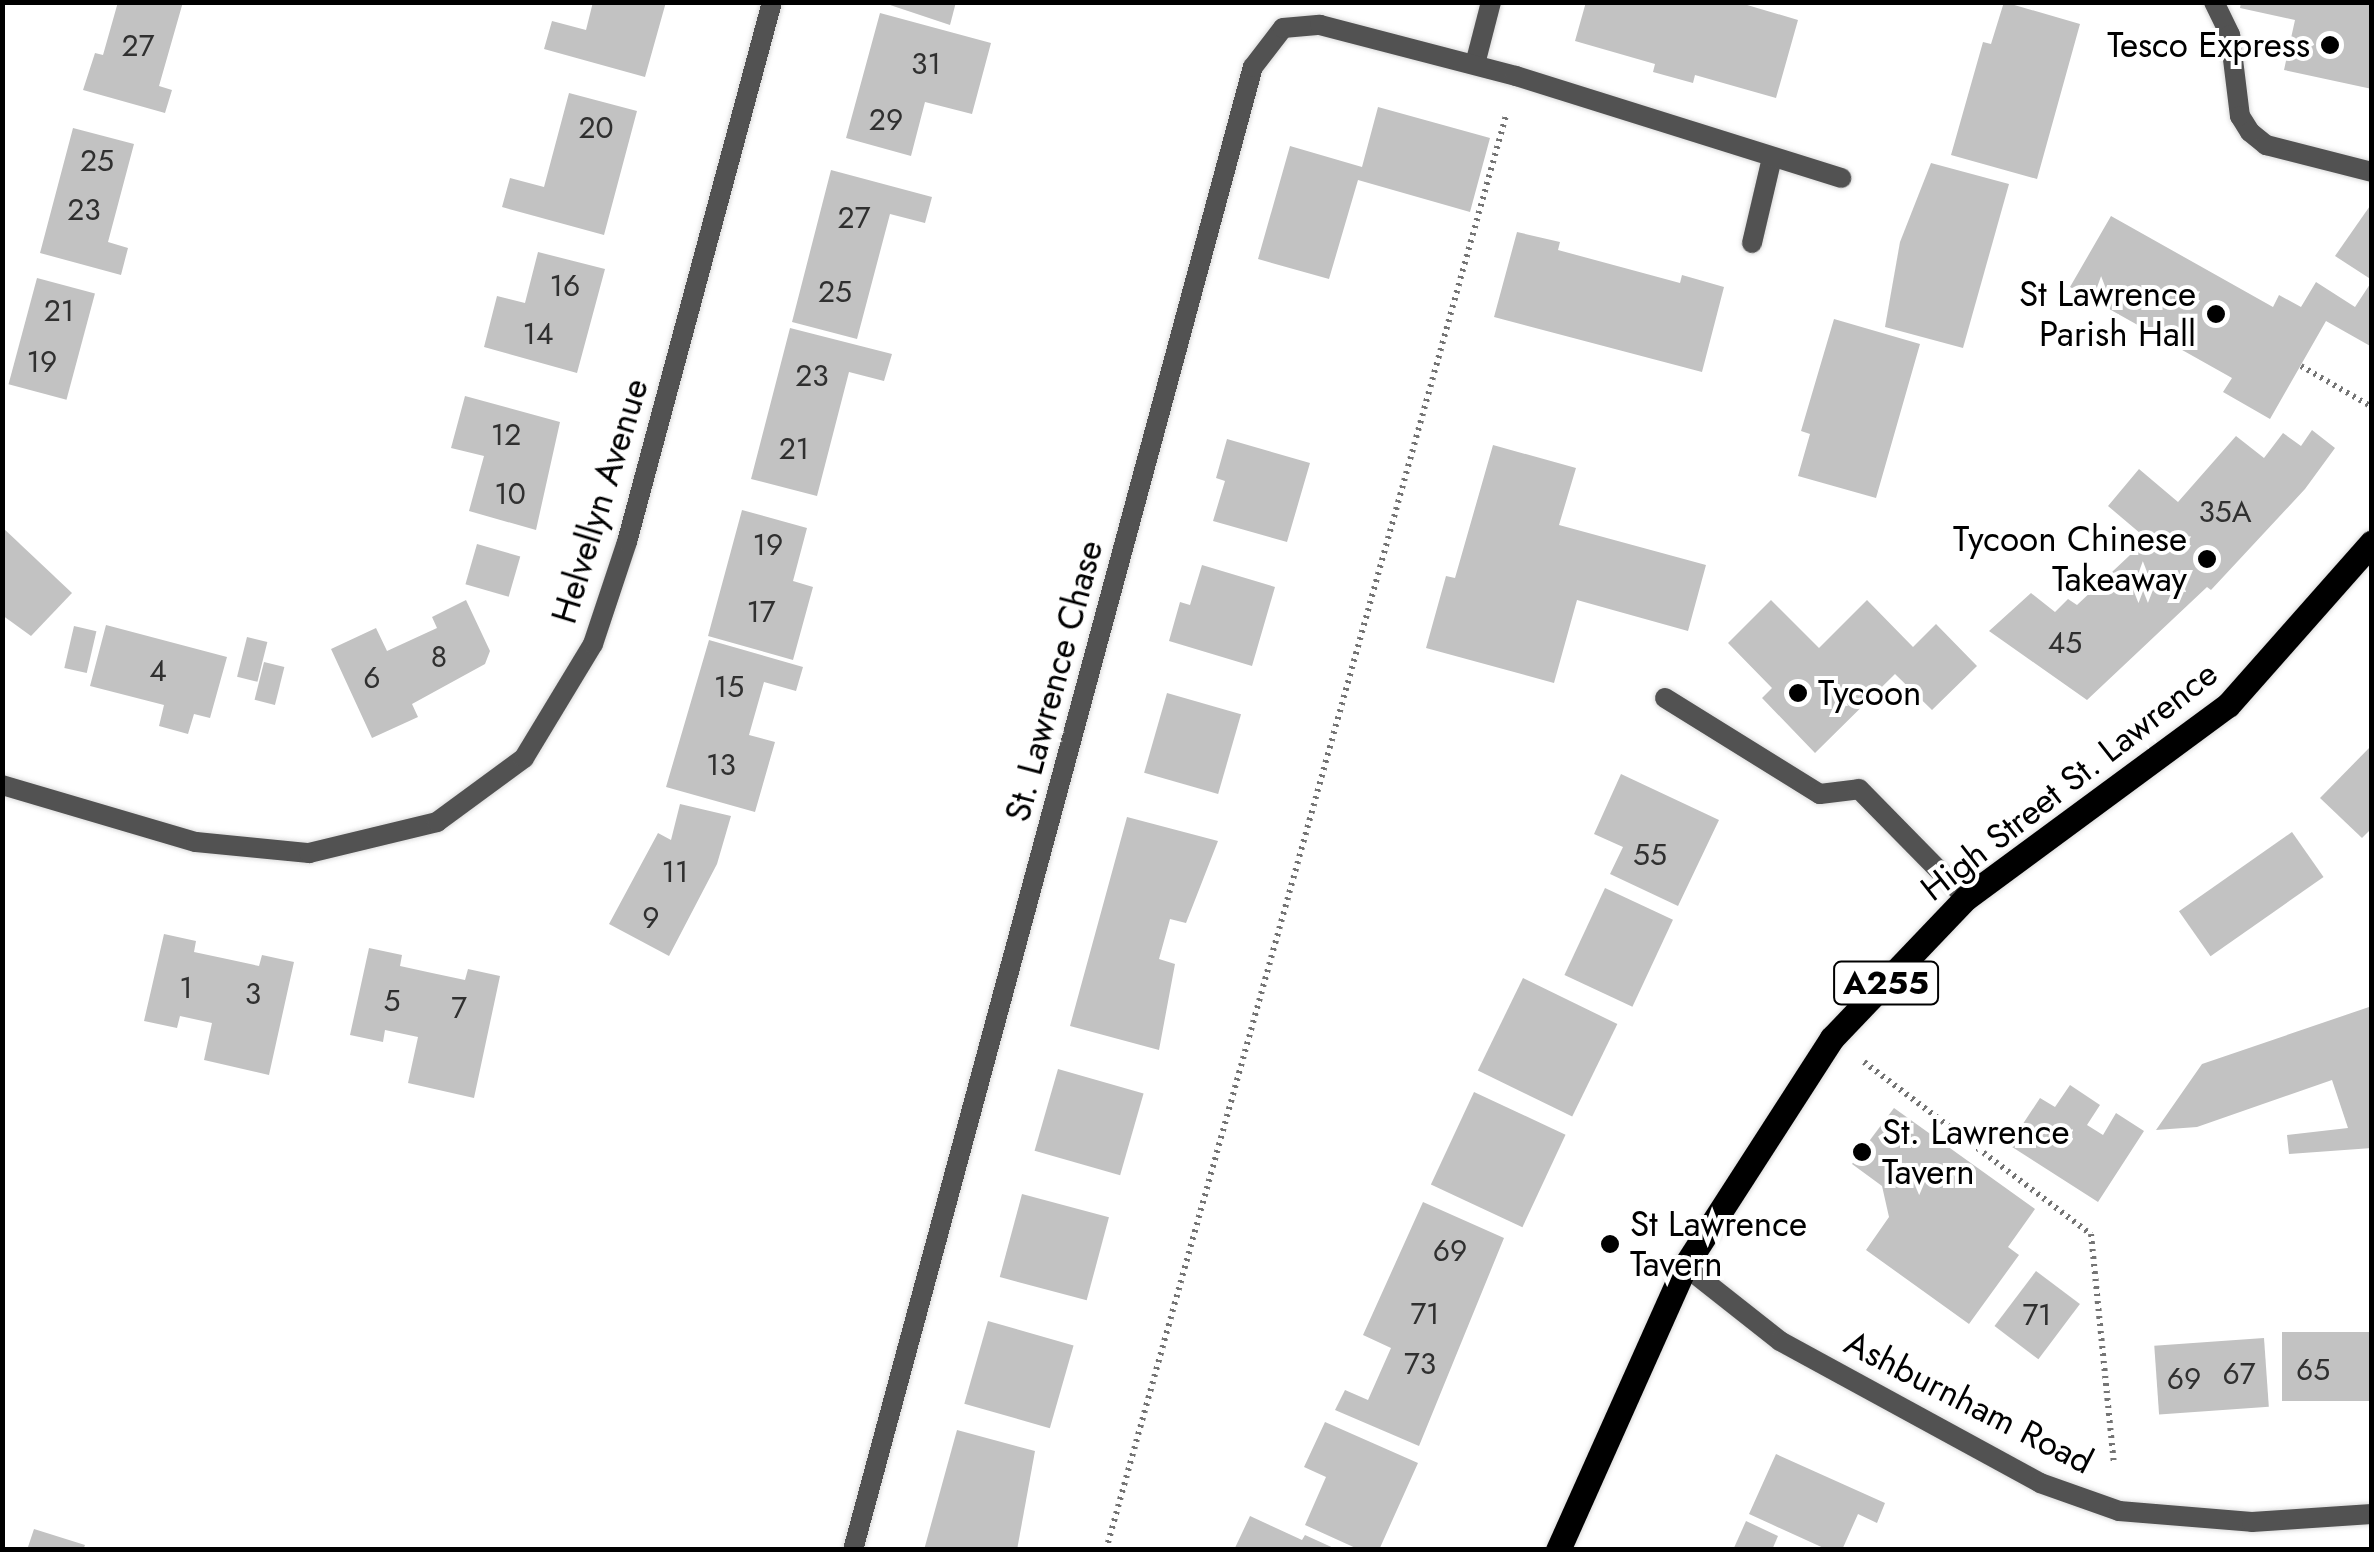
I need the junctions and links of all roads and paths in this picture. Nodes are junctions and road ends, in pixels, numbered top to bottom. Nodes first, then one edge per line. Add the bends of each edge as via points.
1 (772, 2) edge
2 (1491, 2) edge
3 (2214, 2) edge
4 (1475, 64) junction
5 (1516, 76) junction
6 (1772, 158) junction
7 (2372, 172) edge
8 (1841, 178) dead end
9 (1752, 244) dead end
10 (2300, 366) dead end
11 (2372, 407) edge
12 (2372, 542) edge
13 (1665, 698) dead end
14 (2, 785) edge
15 (1966, 898) junction
16 (1832, 1038) junction
17 (1685, 1266) junction
18 (2119, 1511) junction
19 (2372, 1514) edge
20 (854, 1550) edge
21 (1106, 1550) edge
22 (1558, 1550) edge

1 - 14 street, Helvellyn Avenue via 627,542 593,644 524,758 438,822 309,854 196,842
2 - 4 street
3 - 7 street via 2230,35 2240,116 2250,132 2266,145
4 - 5 street, St. Lawrence Chase
4 - 20 street, St. Lawrence Chase via 1320,25 1283,28 1253,67
5 - 6 street, St. Lawrence Chase
5 - 21 path
6 - 8 street, St. Lawrence Chase
6 - 9 street
10 - 11 path
12 - 15 main road, High Street St. Lawrence / A255 via 2228,706
13 - 15 street via 1820,794 1859,789
15 - 16 main road, High Street St. Lawrence / A255
16 - 17 main road, High Street St. Lawrence / A255
16 - 18 path via 2092,1234
17 - 18 street, Ashburnham Road via 1780,1341 2040,1483
17 - 22 main road, High Street St. Lawrence / A255
18 - 19 street, Ashburnham Road via 2252,1522

